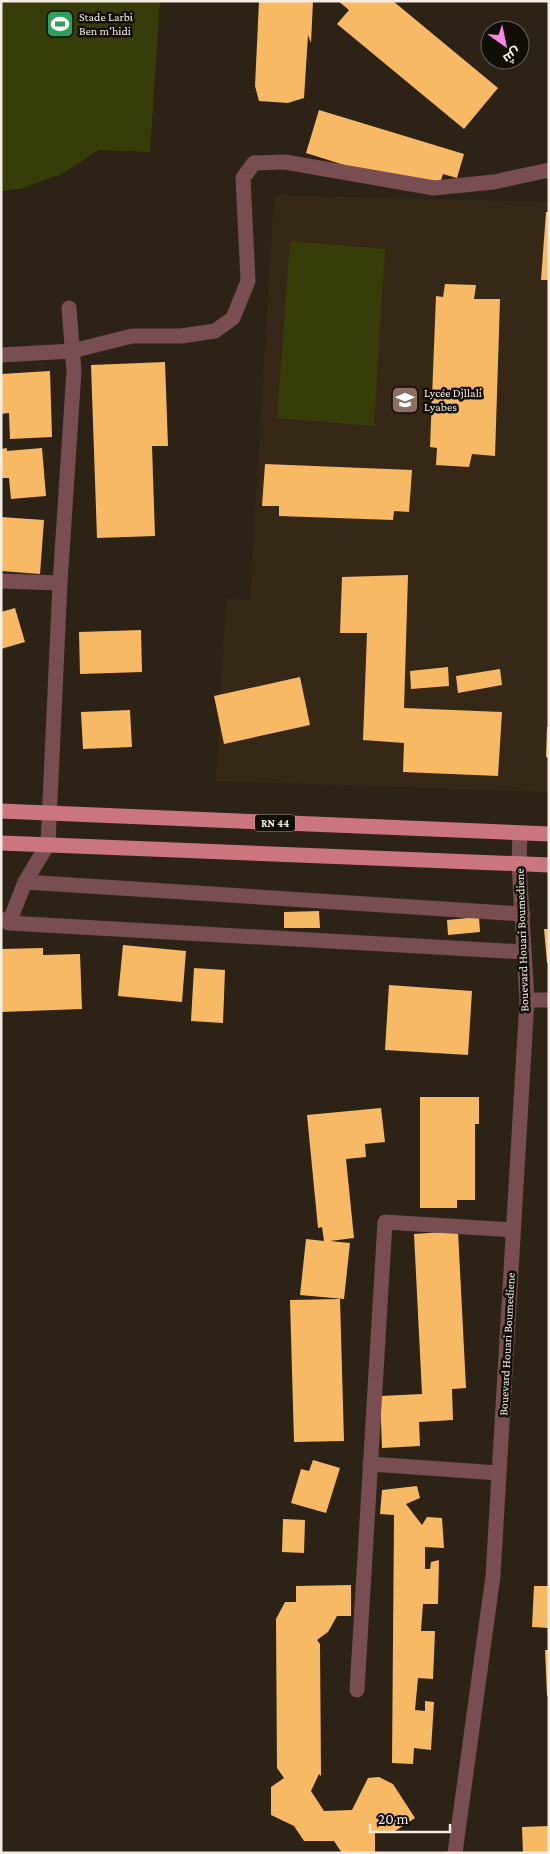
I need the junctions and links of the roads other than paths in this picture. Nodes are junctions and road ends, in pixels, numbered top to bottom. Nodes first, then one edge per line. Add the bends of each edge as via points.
1 (549, 170) edge
2 (68, 308) dead end
3 (72, 351) junction
4 (1, 355) edge
5 (1, 580) edge
6 (60, 583) junction
7 (1, 811) edge
8 (49, 813) junction
9 (520, 833) junction
10 (549, 834) edge
11 (1, 843) edge
12 (48, 844) junction
13 (519, 864) junction
14 (549, 864) edge
15 (25, 882) junction
16 (523, 914) junction
17 (5, 921) edge
18 (524, 952) junction
19 (526, 1000) junction
20 (549, 1000) edge
21 (513, 1230) junction
22 (370, 1464) junction
23 (499, 1474) junction
24 (357, 1690) dead end
25 (455, 1853) edge

1 - 3 street via 494,182 434,188 285,162 254,163 243,178 248,281 233,318 215,331 181,336 132,336
2 - 3 street
3 - 4 street
3 - 6 street via 74,371
5 - 6 street
6 - 8 street
7 - 8 main road, RN 44
8 - 9 main road, RN 44
8 - 12 street
9 - 10 main road, RN 44
9 - 13 street, Bouevard Houari Boumediene
11 - 12 main road
12 - 13 main road
12 - 15 street
13 - 14 main road
13 - 16 street, Bouevard Houari Boumediene
15 - 16 street
15 - 17 street
16 - 18 street, Bouevard Houari Boumediene
17 - 18 street
18 - 19 street, Bouevard Houari Boumediene
19 - 20 street
19 - 21 street, Bouevard Houari Boumediene
21 - 22 street via 384,1222
21 - 23 street, Bouevard Houari Boumediene
22 - 23 street
22 - 24 street
23 - 25 street, Bouevard Houari Boumediene via 493,1576

